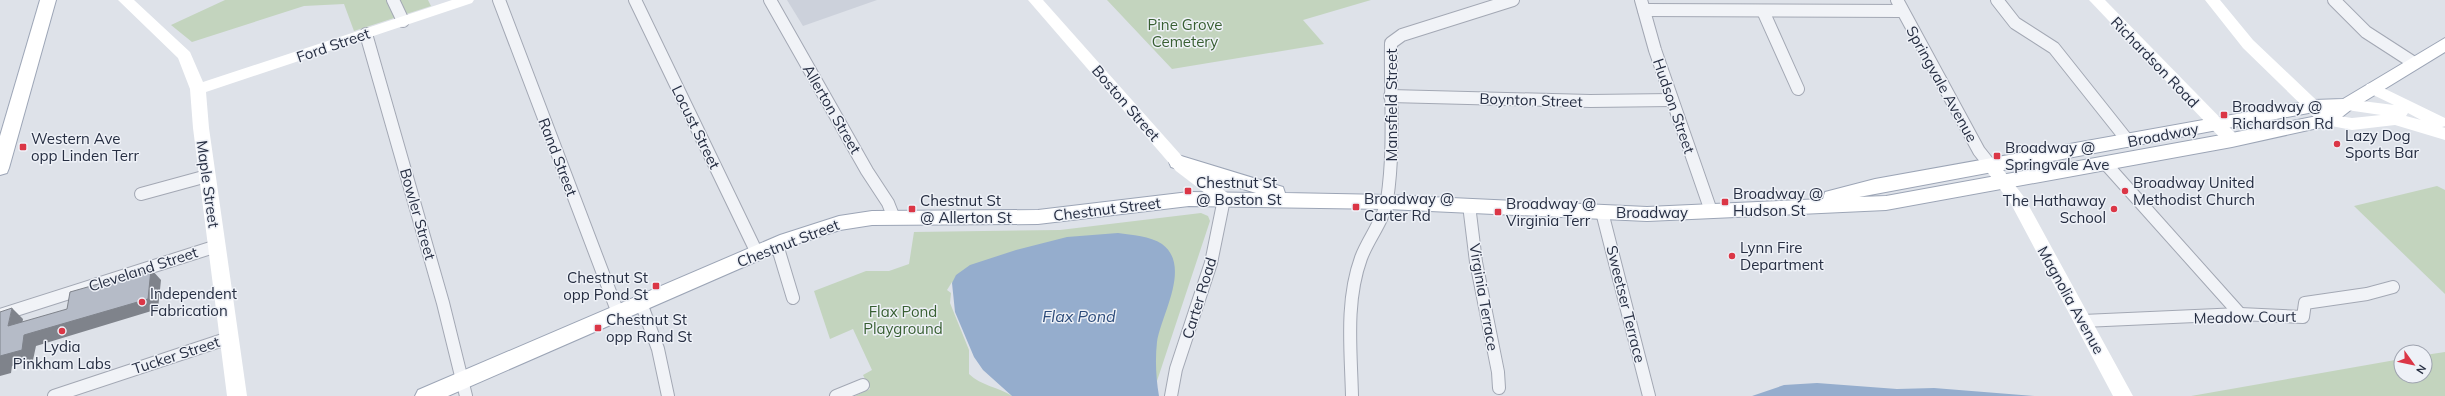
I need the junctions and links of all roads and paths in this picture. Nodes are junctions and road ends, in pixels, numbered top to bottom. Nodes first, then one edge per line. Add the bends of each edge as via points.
1 (48, 0) edge
2 (125, 0) edge
3 (393, 0) edge
4 (467, 0) edge
5 (499, 0) edge
6 (635, 0) edge
7 (770, 0) edge
8 (1035, 0) edge
9 (1513, 0) edge
10 (1897, 0) edge
11 (1997, 0) edge
12 (2096, 0) edge
13 (2212, 0) edge
14 (2334, 0) edge
15 (1642, 5) edge
16 (1763, 11) junction
17 (1902, 11) junction
18 (403, 21) junction
19 (366, 34) junction
20 (2445, 44) edge
21 (2414, 63) junction
22 (2373, 88) junction
23 (1798, 89) dead end
24 (198, 90) junction
25 (1390, 96) junction
26 (1672, 100) junction
27 (2346, 105) junction
28 (2314, 106) junction
29 (2327, 120) junction
30 (2217, 124) junction
31 (2445, 126) edge
32 (2445, 134) edge
33 (2232, 140) junction
34 (2128, 141) junction
35 (4, 143) edge
36 (1178, 162) junction
37 (2105, 163) junction
38 (1991, 166) junction
39 (0, 168) edge
40 (207, 176) junction
41 (2003, 182) junction
42 (141, 194) dead end
43 (1224, 199) junction
44 (1309, 200) junction
45 (1387, 202) junction
46 (1469, 205) junction
47 (1792, 207) junction
48 (1711, 211) junction
49 (1602, 212) junction
50 (894, 218) junction
51 (777, 245) junction
52 (217, 246) junction
53 (757, 253) junction
54 (2393, 287) dead end
55 (793, 298) dead end
56 (641, 303) junction
57 (618, 313) junction
58 (2240, 314) junction
59 (0, 315) edge
60 (2083, 321) junction
61 (229, 338) junction
62 (863, 385) dead end
63 (464, 388) edge
64 (1499, 388) dead end
65 (54, 396) edge
66 (237, 396) edge
67 (426, 396) edge
68 (668, 396) edge
69 (836, 396) edge
70 (1171, 396) edge
71 (1352, 396) edge
72 (1649, 396) edge
73 (2123, 396) edge

1 - 35 main road
2 - 24 street, Maple Street via 185,56
3 - 18 street
4 - 18 street, Ford Street
5 - 57 street, Rand Street
6 - 53 street, Locust Street
7 - 50 street, Allerton Street
8 - 36 street, Boston Street
9 - 25 street, Mansfield Street via 1394,39 1390,47
10 - 17 street, Springvale Avenue
11 - 34 street via 2011,20 2054,48
12 - 30 street, Richardson Road
13 - 28 street via 2248,44
14 - 21 street via 2366,32
15 - 16 street
15 - 26 street, Hudson Street
16 - 17 street
16 - 23 street
17 - 38 street, Springvale Avenue via 1979,151
18 - 19 street, Ford Street
19 - 24 street, Ford Street
19 - 63 street, Bowler Street via 443,303
20 - 21 main road
21 - 22 main road
22 - 27 main road
22 - 31 street, Broadway
24 - 40 street, Maple Street
25 - 26 street, Boynton Street via 1590,101
25 - 45 street, Mansfield Street via 1393,142
26 - 48 street, Hudson Street
27 - 28 main road, Broadway
27 - 29 main road, Broadway
27 - 31 street, Broadway via 2398,111
28 - 29 street
28 - 30 main road, Broadway
29 - 32 street, Broadway via 2352,124 2395,119
29 - 33 main road, Broadway
30 - 33 street, Richardson Road
30 - 34 main road, Broadway
33 - 37 main road, Broadway
34 - 38 main road, Broadway
35 - 39 main road
36 - 43 street, Boston Street via 1198,181
36 - 44 main road via 1239,182
37 - 41 main road, Broadway
37 - 58 street
38 - 41 street, Magnolia Avenue
38 - 47 main road, Broadway via 1875,186
40 - 42 street
40 - 52 street, Maple Street
41 - 47 main road, Broadway via 1886,203
41 - 60 street, Magnolia Avenue via 2018,201
43 - 44 main road, Broadway
43 - 50 main road, Chestnut Street via 1176,200 1038,217
43 - 70 street, Carter Road via 1215,249 1172,379
44 - 45 main road, Broadway
45 - 46 main road, Broadway
45 - 71 street via 1361,259 1350,312
46 - 49 main road, Broadway
46 - 64 street, Virginia Terrace via 1476,262
47 - 48 main road, Broadway
48 - 49 main road, Broadway via 1647,214
49 - 72 street, Sweetser Terrace
50 - 51 main road, Chestnut Street via 839,223
51 - 53 main road, Chestnut Street
51 - 55 street
52 - 59 street, Cleveland Street
52 - 61 street, Maple Street
53 - 56 main road, Chestnut Street
54 - 58 street, Meadow Court via 2367,294 2305,303 2303,317
56 - 57 main road, Chestnut Street
56 - 68 street via 658,349
57 - 63 main road, Chestnut Street
58 - 60 street, Meadow Court
60 - 73 street, Magnolia Avenue
61 - 65 street, Tucker Street
61 - 66 street, Maple Street
62 - 69 street
63 - 67 main road, Chestnut Street

